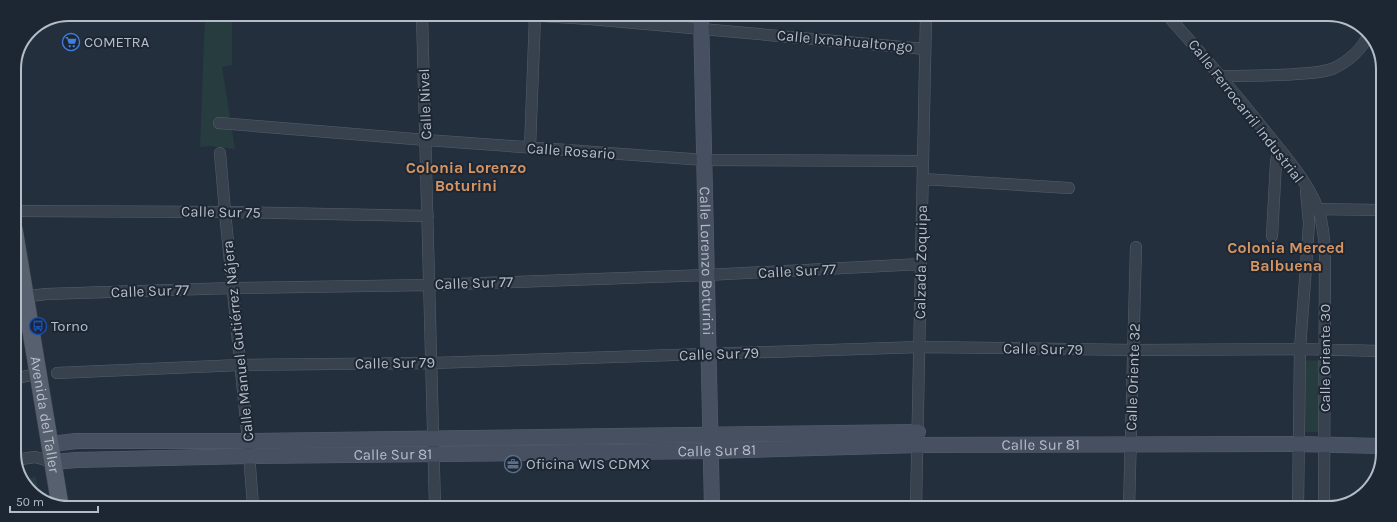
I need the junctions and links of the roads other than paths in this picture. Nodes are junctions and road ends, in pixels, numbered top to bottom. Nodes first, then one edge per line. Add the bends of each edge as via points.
1 (422, 21) edge
2 (530, 21) edge
3 (677, 21) edge
4 (926, 21) edge
5 (1173, 21) edge
6 (702, 22) edge
7 (1366, 39) edge
8 (925, 49) junction
9 (1222, 76) junction
10 (220, 123) dead end
11 (426, 140) junction
12 (530, 148) junction
13 (1281, 151) junction
14 (220, 153) dead end
15 (704, 160) junction
16 (923, 162) junction
17 (923, 179) junction
18 (1069, 188) dead end
19 (1313, 209) junction
20 (1376, 210) edge
21 (21, 211) edge
22 (225, 212) junction
23 (428, 216) junction
24 (1272, 236) dead end
25 (1136, 247) dead end
26 (921, 264) junction
27 (707, 275) junction
28 (429, 285) junction
29 (233, 288) junction
30 (21, 297) edge
31 (21, 301) edge
32 (920, 347) junction
33 (1300, 349) junction
34 (1134, 350) junction
35 (1324, 350) junction
36 (1376, 351) edge
37 (709, 354) junction
38 (432, 363) junction
39 (240, 365) junction
40 (39, 373) junction
41 (57, 373) dead end
42 (21, 377) edge
43 (711, 435) junction
44 (918, 438) junction
45 (434, 439) junction
46 (248, 441) junction
47 (51, 444) junction
48 (1298, 444) junction
49 (1325, 444) junction
50 (1131, 445) junction
51 (1376, 446) edge
52 (711, 451) junction
53 (434, 454) junction
54 (249, 456) junction
55 (35, 457) junction
56 (22, 459) edge
57 (54, 462) junction
58 (59, 500) edge
59 (253, 501) edge
60 (435, 501) edge
61 (712, 501) edge
62 (916, 501) edge
63 (1129, 501) edge
64 (1298, 501) edge
65 (1324, 501) edge

1 - 11 street, Calle Nivel
2 - 12 street
3 - 6 street, Calle Ixnahualtongo
4 - 8 street, Calzada Zoquipa
5 - 9 street, Calle Ferrocarril Industrial
6 - 8 street, Calle Ixnahualtongo
6 - 15 street, Calle Lorenzo Boturini
7 - 9 street via 1358,51 1332,69 1315,73 1272,76
8 - 16 street, Calzada Zoquipa
9 - 13 street, Calle Ferrocarril Industrial
10 - 11 street, Calle Rosario
11 - 12 street, Calle Rosario
11 - 23 street, Calle Nivel
12 - 15 street, Calle Rosario
13 - 19 street, Calle Ferrocarril Industrial via 1306,187
13 - 24 street via 1276,162
14 - 22 street, Calle Manuel Gutiérrez Nájera
15 - 16 street, Calle Rosario
15 - 27 street, Calle Lorenzo Boturini
16 - 17 street, Calzada Zoquipa
17 - 18 street
17 - 26 street, Calzada Zoquipa
19 - 20 street
19 - 33 street, Calle Oriente 30 via 1308,239
19 - 35 street, Calle Oriente 30 via 1324,234
21 - 22 street, Calle Sur 75
22 - 23 street, Calle Sur 75
22 - 29 street, Calle Manuel Gutiérrez Nájera
23 - 28 street, Calle Nivel
25 - 34 street, Calle Oriente 32
26 - 27 street, Calle Sur 77
26 - 32 street, Calzada Zoquipa
27 - 28 street, Calle Sur 77
27 - 37 street, Calle Lorenzo Boturini
28 - 29 street, Calle Sur 77
28 - 38 street, Calle Nivel
29 - 30 street, Calle Sur 77
29 - 39 street, Calle Manuel Gutiérrez Nájera
31 - 40 main road, Avenida del Taller
32 - 34 street, Calle Sur 79
32 - 37 street, Calle Sur 79
32 - 44 street, Calzada Zoquipa
33 - 34 street, Calle Sur 79
33 - 35 street, Calle Sur 79
33 - 48 street, Calle Oriente 30
34 - 50 street, Calle Oriente 32
35 - 36 street, Calle Sur 79
35 - 49 street, Calle Oriente 30
37 - 38 street, Calle Sur 79
37 - 43 street, Calle Lorenzo Boturini
38 - 39 street, Calle Sur 79
38 - 45 street, Calle Nivel
39 - 41 street, Calle Sur 79
39 - 46 street, Calle Manuel Gutiérrez Nájera
40 - 42 street
40 - 47 main road, Avenida del Taller
43 - 44 street, Calle Sur 81
43 - 45 street, Calle Sur 81
43 - 52 street, Calle Lorenzo Boturini
44 - 50 street, Calle Sur 81
44 - 52 street, Calle Sur 81
44 - 62 street, Calzada Zoquipa
45 - 46 street, Calle Sur 81
45 - 53 street, Calle Nivel
46 - 47 street, Calle Sur 81 via 76,441
46 - 54 street, Calle Manuel Gutiérrez Nájera
47 - 55 street
47 - 57 main road, Avenida del Taller
48 - 49 street, Calle Sur 81
48 - 50 street, Calle Sur 81
48 - 64 street, Calle Oriente 30
49 - 51 street, Calle Sur 81
49 - 65 street, Calle Oriente 30
50 - 63 street, Calle Oriente 32
52 - 53 street, Calle Sur 81
52 - 61 street, Calle Lorenzo Boturini
53 - 54 street, Calle Sur 81
53 - 60 street, Calle Nivel
54 - 57 street, Calle Sur 81
54 - 59 street, Calle Manuel Gutiérrez Nájera
55 - 56 street
55 - 57 street
57 - 58 main road, Avenida del Taller

